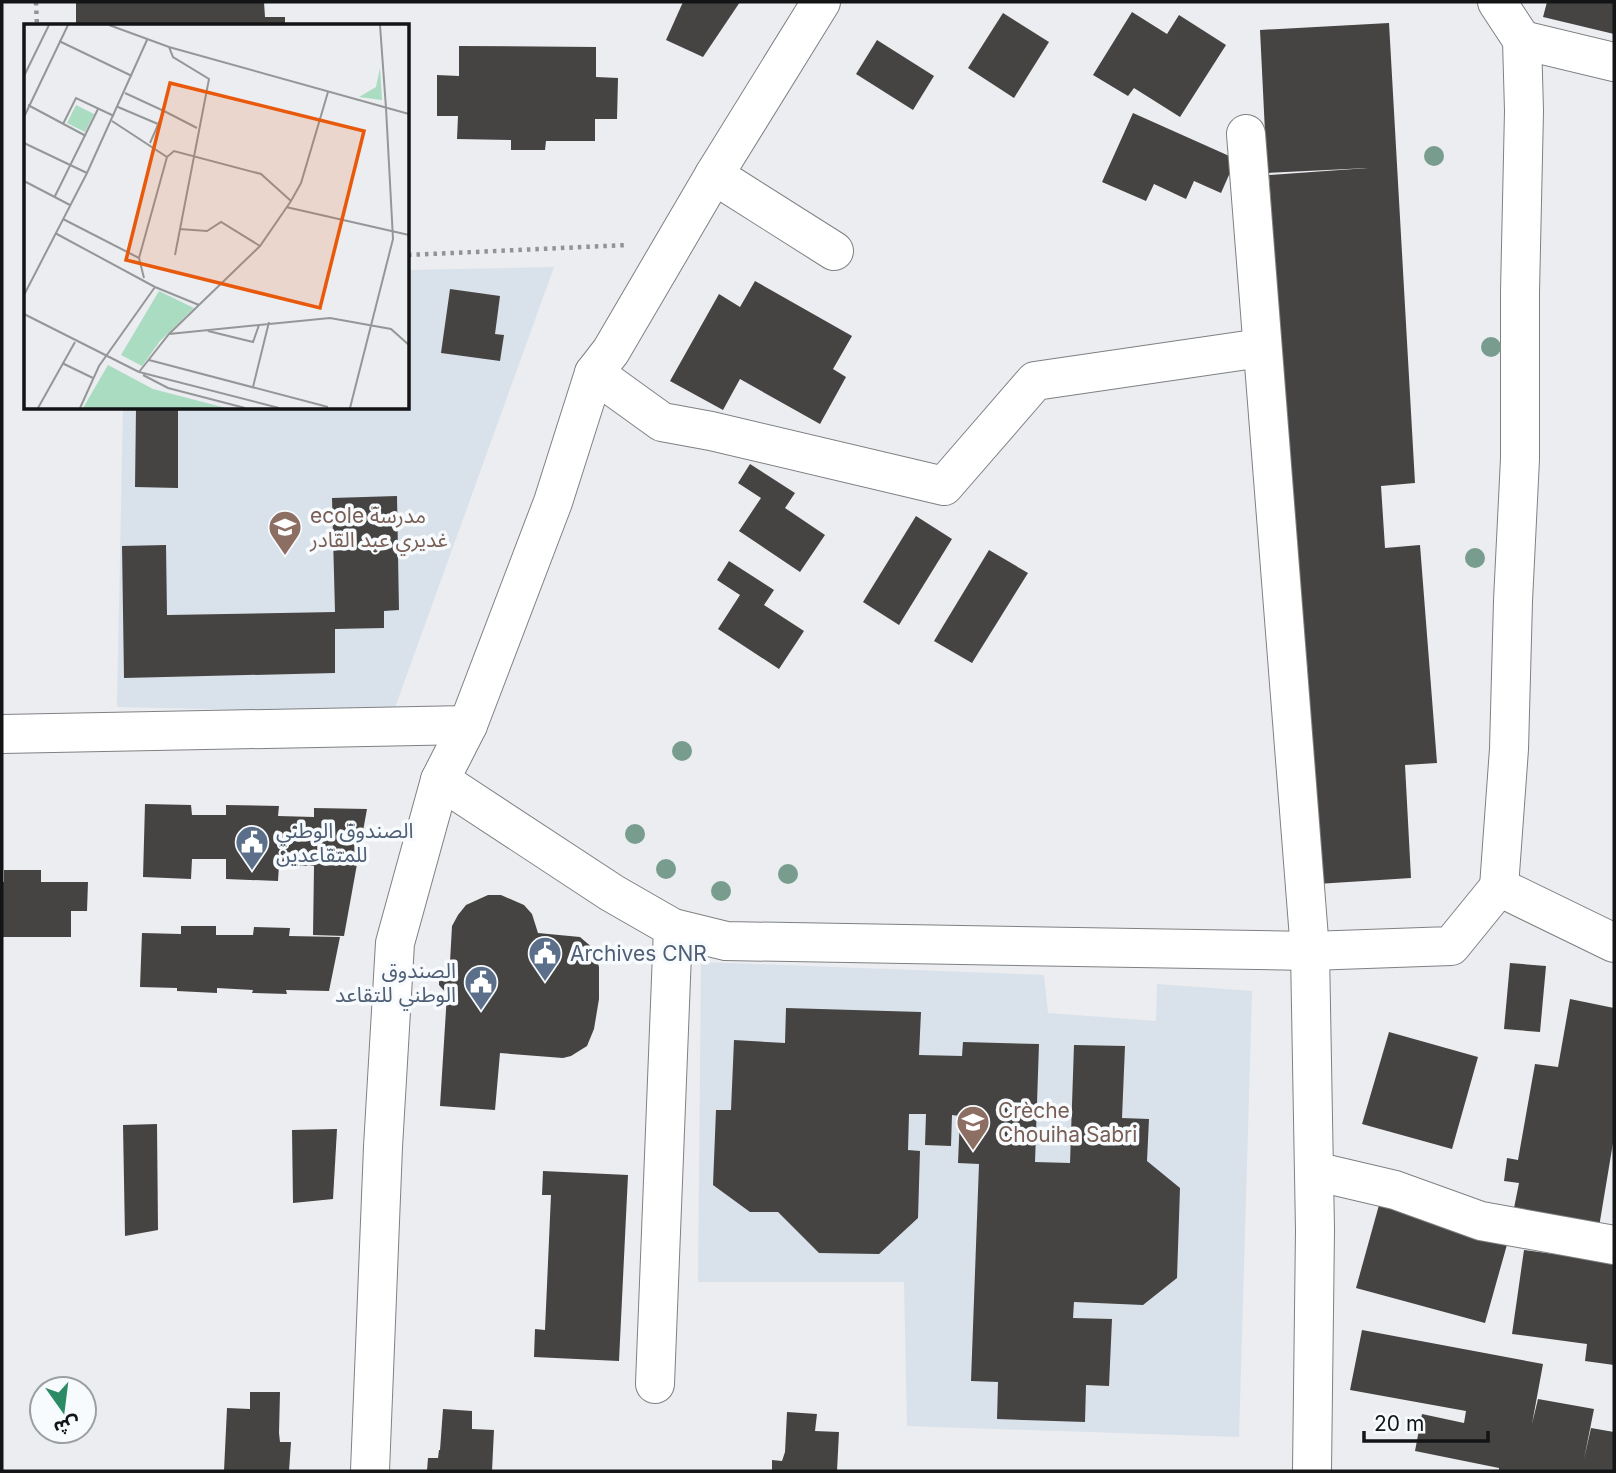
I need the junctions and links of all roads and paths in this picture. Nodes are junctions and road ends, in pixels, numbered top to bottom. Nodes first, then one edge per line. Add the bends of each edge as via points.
1 (36, 2) edge
2 (821, 2) edge
3 (1497, 2) edge
4 (37, 24) edge
5 (1522, 40) junction
6 (1614, 62) edge
7 (1246, 134) dead end
8 (714, 175) junction
9 (675, 243) junction
10 (834, 251) dead end
11 (410, 254) edge
12 (1261, 348) junction
13 (594, 373) junction
14 (468, 725) junction
15 (2, 734) edge
16 (440, 780) junction
17 (1499, 887) junction
18 (673, 928) junction
19 (1614, 943) edge
20 (1310, 951) junction
21 (1314, 1171) junction
22 (1614, 1245) edge
23 (655, 1384) dead end
24 (370, 1471) edge
25 (1312, 1471) edge

1 - 4 path
2 - 8 street
3 - 5 street
5 - 6 street
5 - 17 street via 1520,459
7 - 12 street
8 - 9 street
8 - 10 street
9 - 11 path
9 - 13 street
12 - 13 street via 1035,381 944,486 662,422
12 - 20 street
13 - 14 street via 553,502
14 - 15 street
14 - 16 street
16 - 18 street
16 - 24 street via 395,943
17 - 19 street
17 - 20 street via 1451,946
18 - 20 street via 726,941
18 - 23 street
20 - 21 street
21 - 22 street via 1395,1190 1481,1221
21 - 25 street

